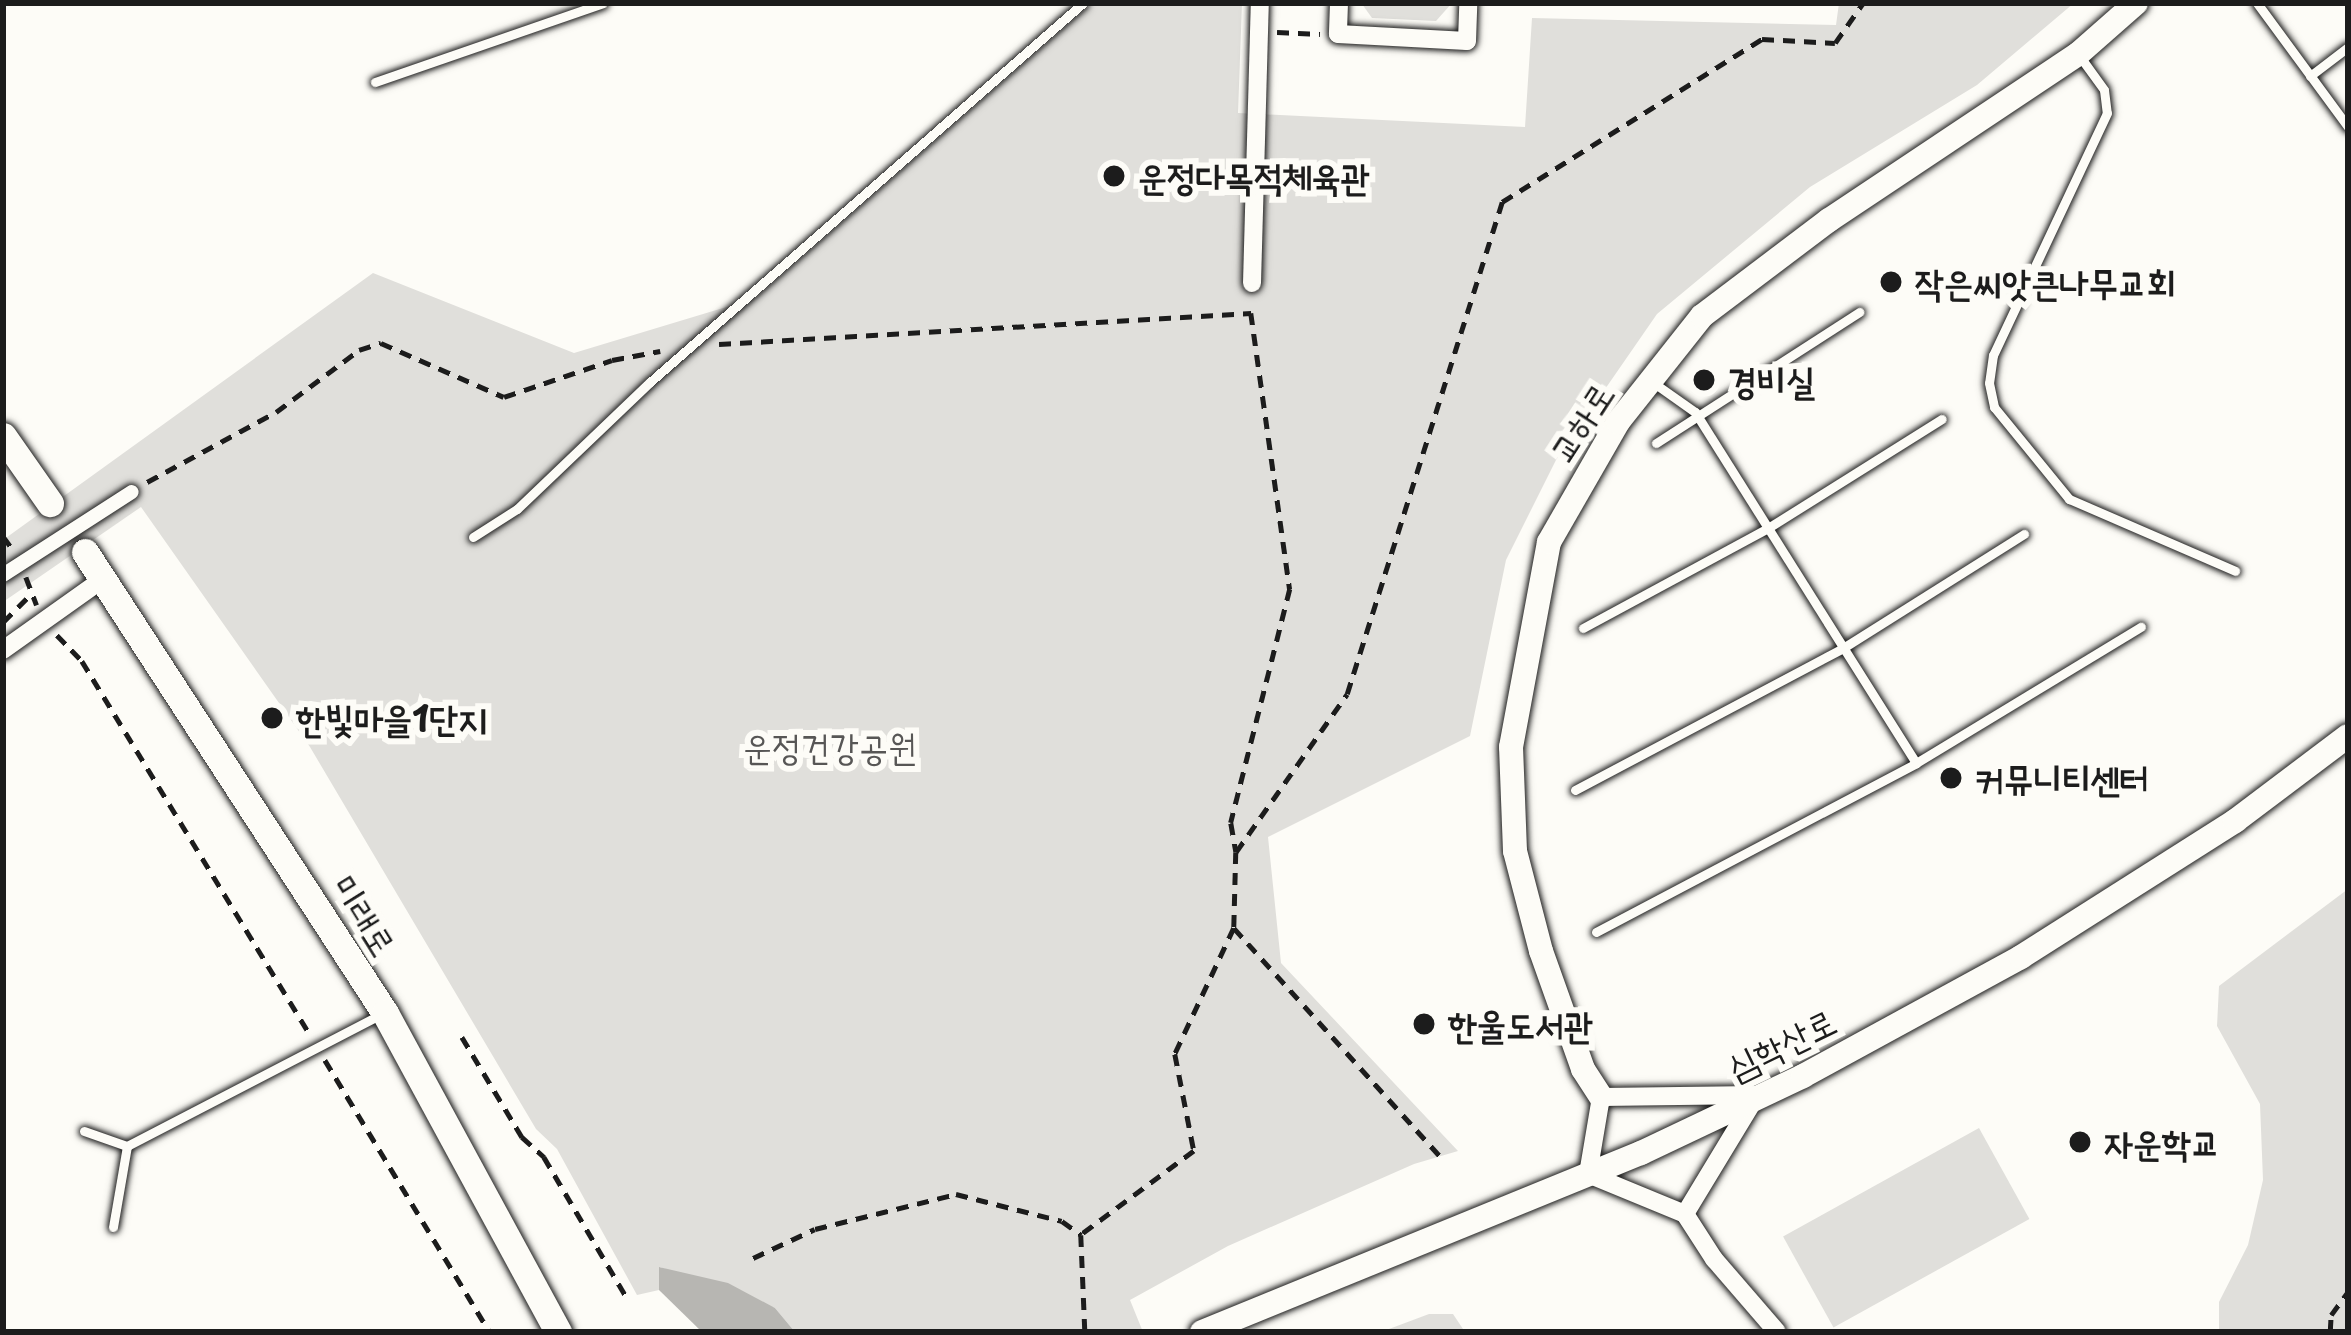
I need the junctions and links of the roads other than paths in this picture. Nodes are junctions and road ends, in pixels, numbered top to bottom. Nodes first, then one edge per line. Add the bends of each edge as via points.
1 (603, 3) edge
2 (1083, 3) edge
3 (1260, 3) edge
4 (1339, 3) edge
5 (1468, 3) edge
6 (2136, 3) edge
7 (2257, 3) edge
8 (2348, 47) edge
9 (2078, 54) junction
10 (2310, 76) junction
11 (375, 82) dead end
12 (2348, 127) edge
13 (1252, 283) dead end
14 (1859, 312) dead end
15 (1651, 381) junction
16 (1699, 418) junction
17 (1942, 419) dead end
18 (3, 436) edge
19 (1656, 443) dead end
20 (132, 492) road end
21 (50, 503) dead end
22 (1768, 528) junction
23 (2024, 534) dead end
24 (473, 537) dead end
25 (85, 552) dead end
26 (2235, 572) dead end
27 (3, 575) edge
28 (104, 579) junction
29 (2141, 626) dead end
30 (1582, 628) dead end
31 (1843, 648) junction
32 (3, 650) edge
33 (2348, 736) edge
34 (1916, 763) junction
35 (1575, 790) dead end
36 (1596, 932) dead end
37 (385, 1013) junction
38 (1757, 1095) junction
39 (1601, 1097) junction
40 (84, 1131) dead end
41 (128, 1147) junction
42 (1588, 1174) junction
43 (1685, 1214) junction
44 (113, 1227) dead end
45 (558, 1332) edge
46 (1202, 1332) edge
47 (1777, 1332) edge

1 - 11 lane
2 - 24 lane via 691,345 517,509
3 - 13 street
4 - 5 street via 1338,34 1467,40
6 - 9 street, 교하로
7 - 10 lane
8 - 10 lane
9 - 15 street, 교하로 via 1829,220 1702,316
9 - 26 lane via 2104,90 2107,113 1993,355 1994,407 2069,499
10 - 12 lane
14 - 16 lane
15 - 16 lane
15 - 39 street, 교하로 via 1618,422 1550,542 1510,747 1515,851 1540,951
16 - 19 lane
16 - 22 lane
17 - 22 lane
18 - 21 main road
20 - 27 street
22 - 30 lane
22 - 31 lane
23 - 31 lane
25 - 28 main road, 미래로
28 - 32 street
28 - 37 main road, 미래로
29 - 34 lane
31 - 34 lane
31 - 35 lane
33 - 38 street, 심학산로 via 2235,821 2020,957
34 - 36 lane
37 - 41 lane
37 - 45 main road, 미래로
38 - 39 street
38 - 42 street, 심학산로
38 - 43 street
39 - 42 street
40 - 41 lane
41 - 44 lane
42 - 43 street
42 - 46 street, 심학산로
43 - 47 street

